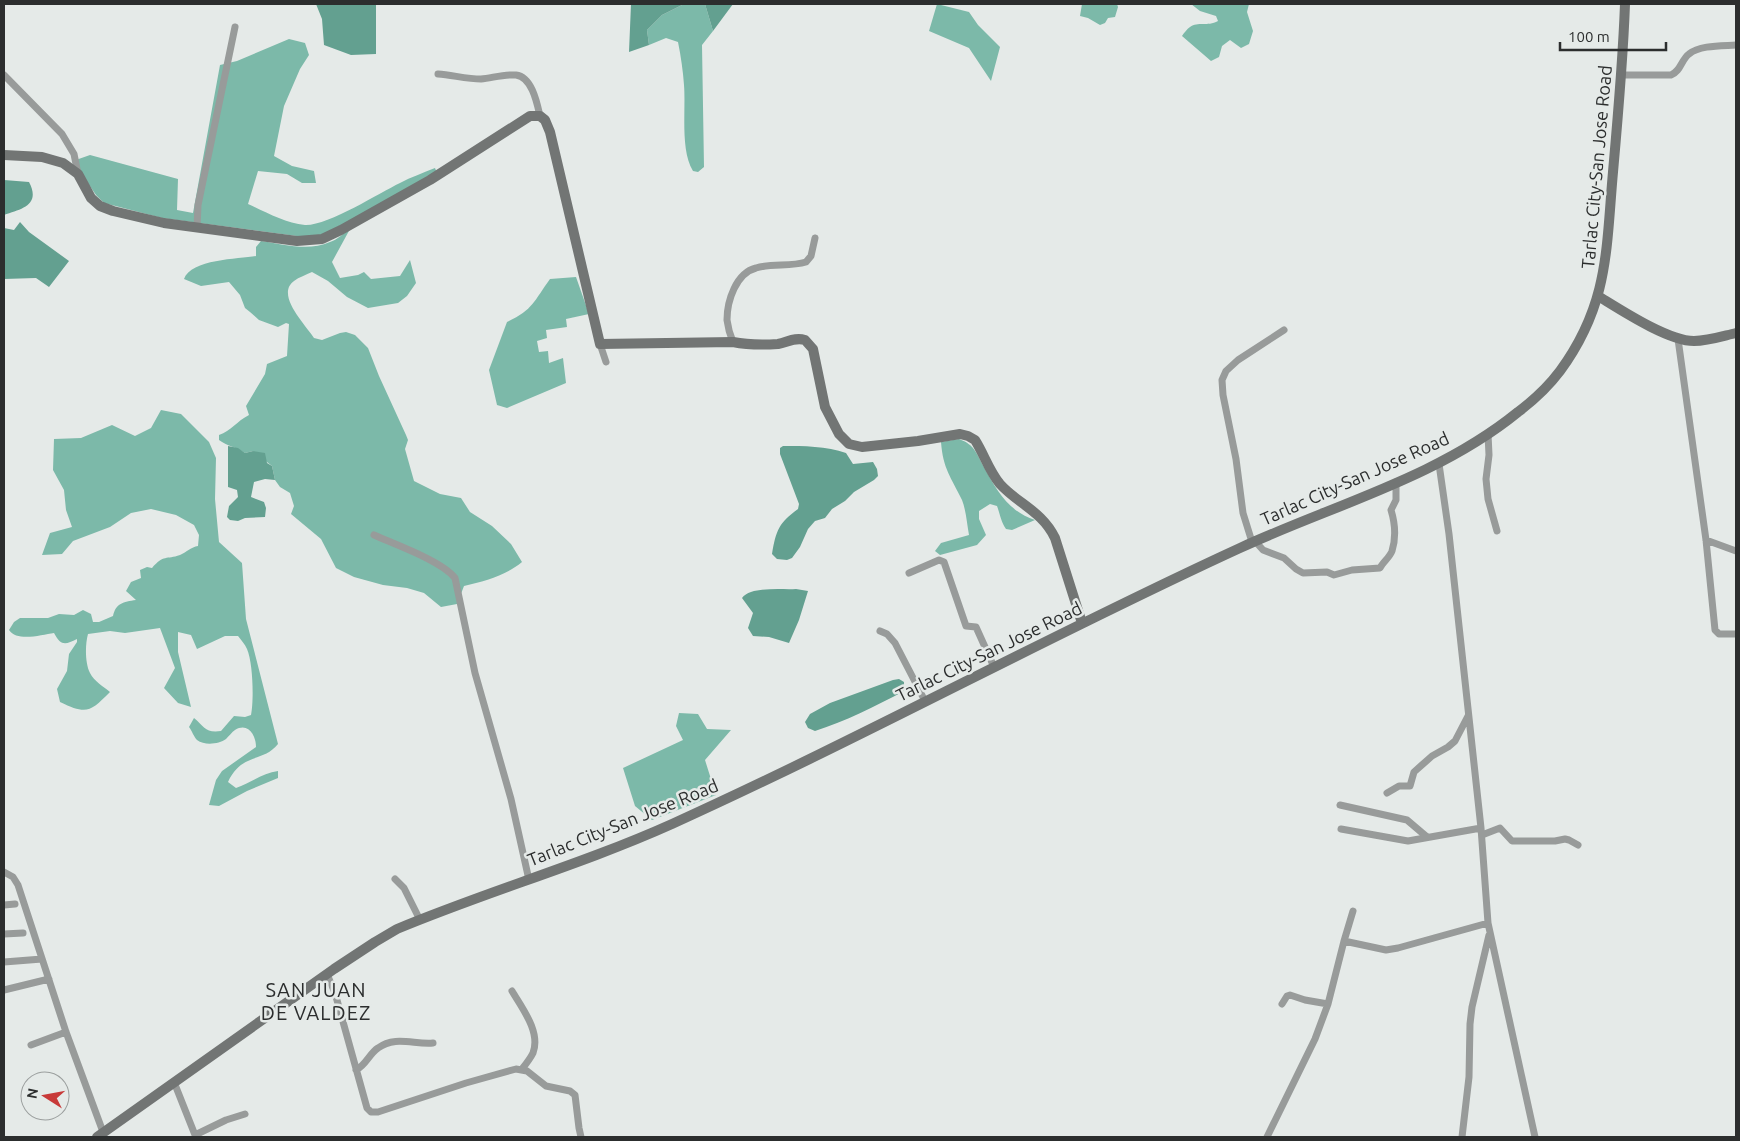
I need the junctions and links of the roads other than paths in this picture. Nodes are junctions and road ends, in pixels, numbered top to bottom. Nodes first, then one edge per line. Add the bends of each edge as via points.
1 (1626, 4) edge
2 (235, 27) dead end
3 (1736, 44) edge
4 (438, 74) dead end
5 (1622, 75) junction
6 (4, 76) edge
7 (540, 116) junction
8 (4, 155) edge
9 (78, 174) junction
10 (197, 228) junction
11 (815, 238) dead end
12 (1598, 296) junction
13 (1284, 330) dead end
14 (1736, 333) edge
15 (1678, 338) junction
16 (733, 342) junction
17 (600, 344) junction
18 (606, 362) dead end
19 (1488, 434) junction
20 (1439, 464) junction
21 (1396, 482) junction
22 (1497, 532) dead end
23 (374, 535) dead end
24 (1706, 540) junction
25 (1253, 542) junction
26 (1736, 551) edge
27 (909, 573) dead end
28 (1082, 623) junction
29 (880, 631) dead end
30 (1736, 634) edge
31 (994, 667) junction
32 (925, 701) junction
33 (1468, 716) junction
34 (1387, 793) dead end
35 (1340, 805) dead end
36 (1341, 829) dead end
37 (1481, 831) junction
38 (1427, 837) junction
39 (1578, 845) dead end
40 (4, 872) edge
41 (395, 879) dead end
42 (529, 880) junction
43 (4, 904) edge
44 (15, 904) dead end
45 (1353, 911) dead end
46 (420, 920) junction
47 (1488, 923) junction
48 (1490, 932) junction
49 (23, 933) dead end
50 (4, 934) edge
51 (1344, 941) junction
52 (42, 959) junction
53 (4, 962) edge
54 (327, 974) junction
55 (49, 979) junction
56 (4, 990) edge
57 (512, 992) dead end
58 (1282, 1004) dead end
59 (1328, 1004) junction
60 (66, 1032) junction
61 (433, 1044) dead end
62 (31, 1045) dead end
63 (522, 1069) junction
64 (356, 1070) junction
65 (174, 1082) junction
66 (245, 1114) dead end
67 (100, 1135) edge
68 (581, 1137) edge
69 (1267, 1137) edge
70 (1462, 1137) edge
71 (1535, 1137) edge

1 - 5 main road, Tarlac City-San Jose Road
2 - 10 street via 199,198
3 - 5 street via 1692,52 1671,75
4 - 7 street via 480,79 521,76 536,99
5 - 12 main road, Tarlac City-San Jose Road via 1608,244
6 - 9 street via 62,134 74,154
7 - 10 main road via 530,116 430,180 322,239 297,241
7 - 17 main road via 550,132
8 - 9 main road via 49,158
9 - 10 main road via 91,198 100,206
11 - 16 street via 811,256 805,263 754,268 742,276 731,295 728,312 728,328
12 - 15 main road
12 - 19 main road, Tarlac City-San Jose Road via 1580,340 1548,386
13 - 25 street via 1238,360 1222,380 1243,513
14 - 15 main road via 1701,341
15 - 24 street
16 - 17 main road
16 - 28 main road via 755,345 806,340 815,356 825,407 838,434 853,446 960,434 972,437 998,482 1048,525
17 - 18 street
19 - 20 main road, Tarlac City-San Jose Road
19 - 22 street via 1486,478
20 - 21 main road, Tarlac City-San Jose Road
20 - 33 street
21 - 25 main road, Tarlac City-San Jose Road
21 - 25 street via 1396,500 1391,510 1394,521 1392,552 1380,568 1334,575 1327,572 1303,573 1284,558 1263,550
23 - 42 street via 434,563 455,578 475,673 511,799
24 - 26 street
24 - 30 street via 1716,630 1719,634
25 - 28 main road, Tarlac City-San Jose Road
27 - 31 street via 940,560 944,562 966,626 976,627
28 - 31 main road, Tarlac City-San Jose Road
29 - 32 street via 895,643
31 - 32 main road, Tarlac City-San Jose Road
32 - 42 main road, Tarlac City-San Jose Road via 674,823
33 - 34 street via 1455,741 1414,772 1410,786 1399,786
33 - 37 street
35 - 38 street via 1407,820
36 - 38 street via 1408,841
37 - 38 street
37 - 39 street via 1500,828 1512,840 1555,842 1566,839
37 - 47 street
40 - 52 street via 18,885
41 - 46 street via 404,888
42 - 46 main road, Tarlac City-San Jose Road
43 - 44 street
45 - 51 street
46 - 54 main road, Tarlac City-San Jose Road via 386,935
47 - 48 street
47 - 51 street via 1386,950
48 - 70 street via 1471,1015 1469,1077
48 - 71 street
49 - 50 street
51 - 59 street
52 - 53 street
52 - 55 street
54 - 64 street
54 - 65 main road, Tarlac City-San Jose Road
55 - 56 street
55 - 60 street
57 - 63 street via 531,1025 535,1040 533,1052
58 - 59 street via 1290,995
59 - 69 street via 1315,1039
60 - 62 street
60 - 67 street
61 - 64 street via 405,1041 383,1045
63 - 64 street via 484,1077 374,1113 367,1108
63 - 68 street via 546,1086 575,1095
65 - 66 street via 195,1134
65 - 67 main road, Tarlac City-San Jose Road

